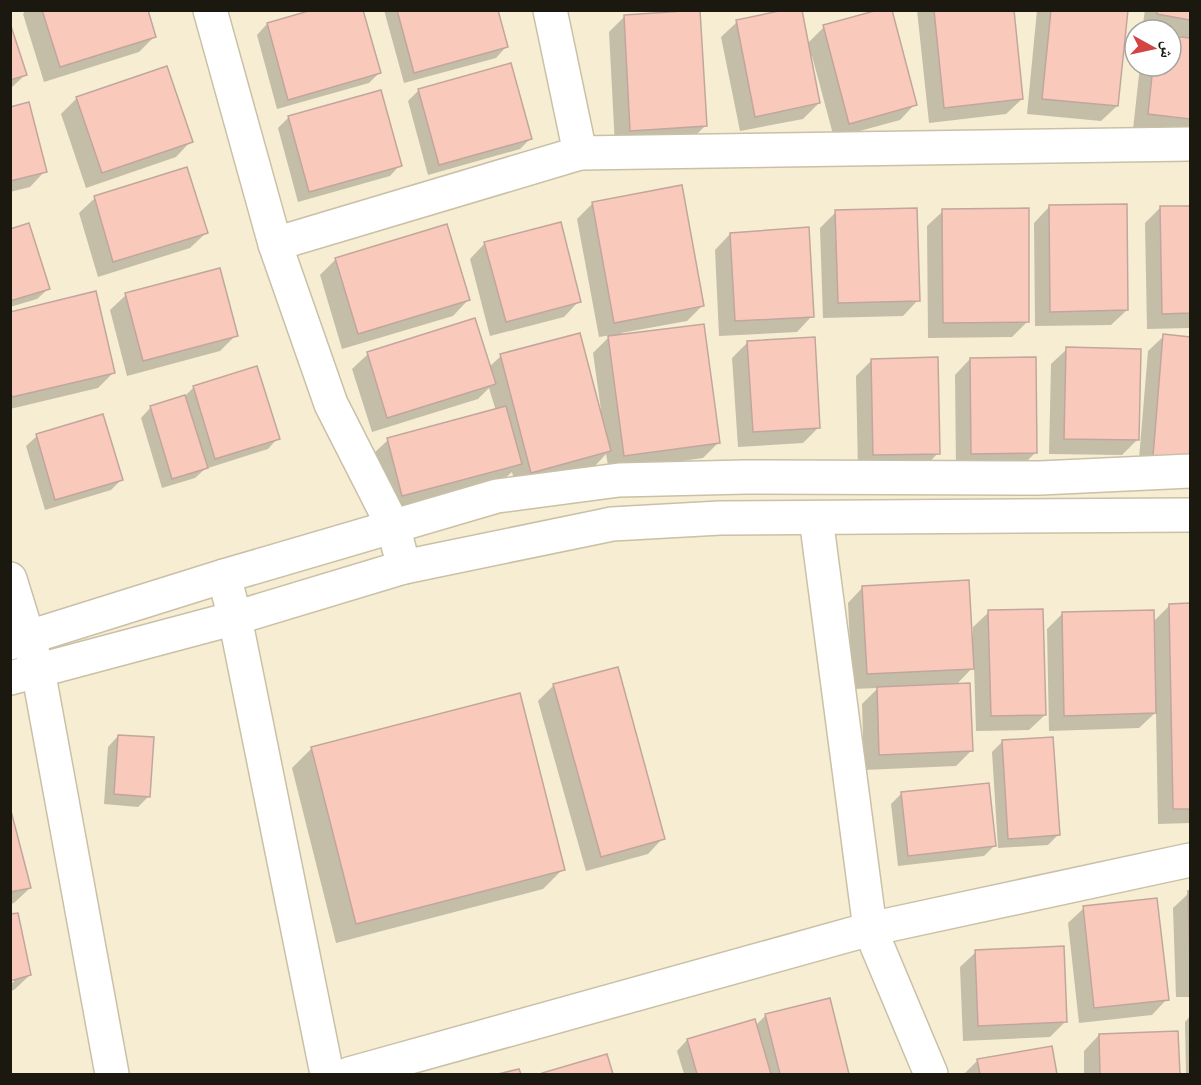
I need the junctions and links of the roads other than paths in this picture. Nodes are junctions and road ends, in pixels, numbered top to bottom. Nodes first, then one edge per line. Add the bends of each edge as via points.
1 (210, 10) edge
2 (550, 10) edge
3 (1191, 144) edge
4 (580, 153) junction
5 (275, 244) junction
6 (1191, 471) edge
7 (1191, 515) edge
8 (816, 518) junction
9 (393, 526) junction
10 (404, 567) junction
11 (224, 576) junction
12 (10, 579) edge
13 (235, 618) junction
14 (19, 640) edge
15 (24, 674) edge
16 (1191, 860) edge
17 (870, 930) junction
18 (364, 1073) edge
19 (112, 1074) edge
20 (327, 1074) edge
21 (931, 1074) edge

1 - 5 street
2 - 4 street
3 - 4 street
4 - 5 street
5 - 9 street via 331,405
6 - 9 street via 1040,478 619,480 497,496
7 - 8 street
8 - 10 street via 612,524
8 - 17 street
9 - 10 street
9 - 11 street
10 - 13 street
11 - 13 street
11 - 14 street
12 - 14 street
13 - 15 street
13 - 20 street
14 - 15 street
15 - 19 street
16 - 17 street
17 - 18 street
17 - 21 street

